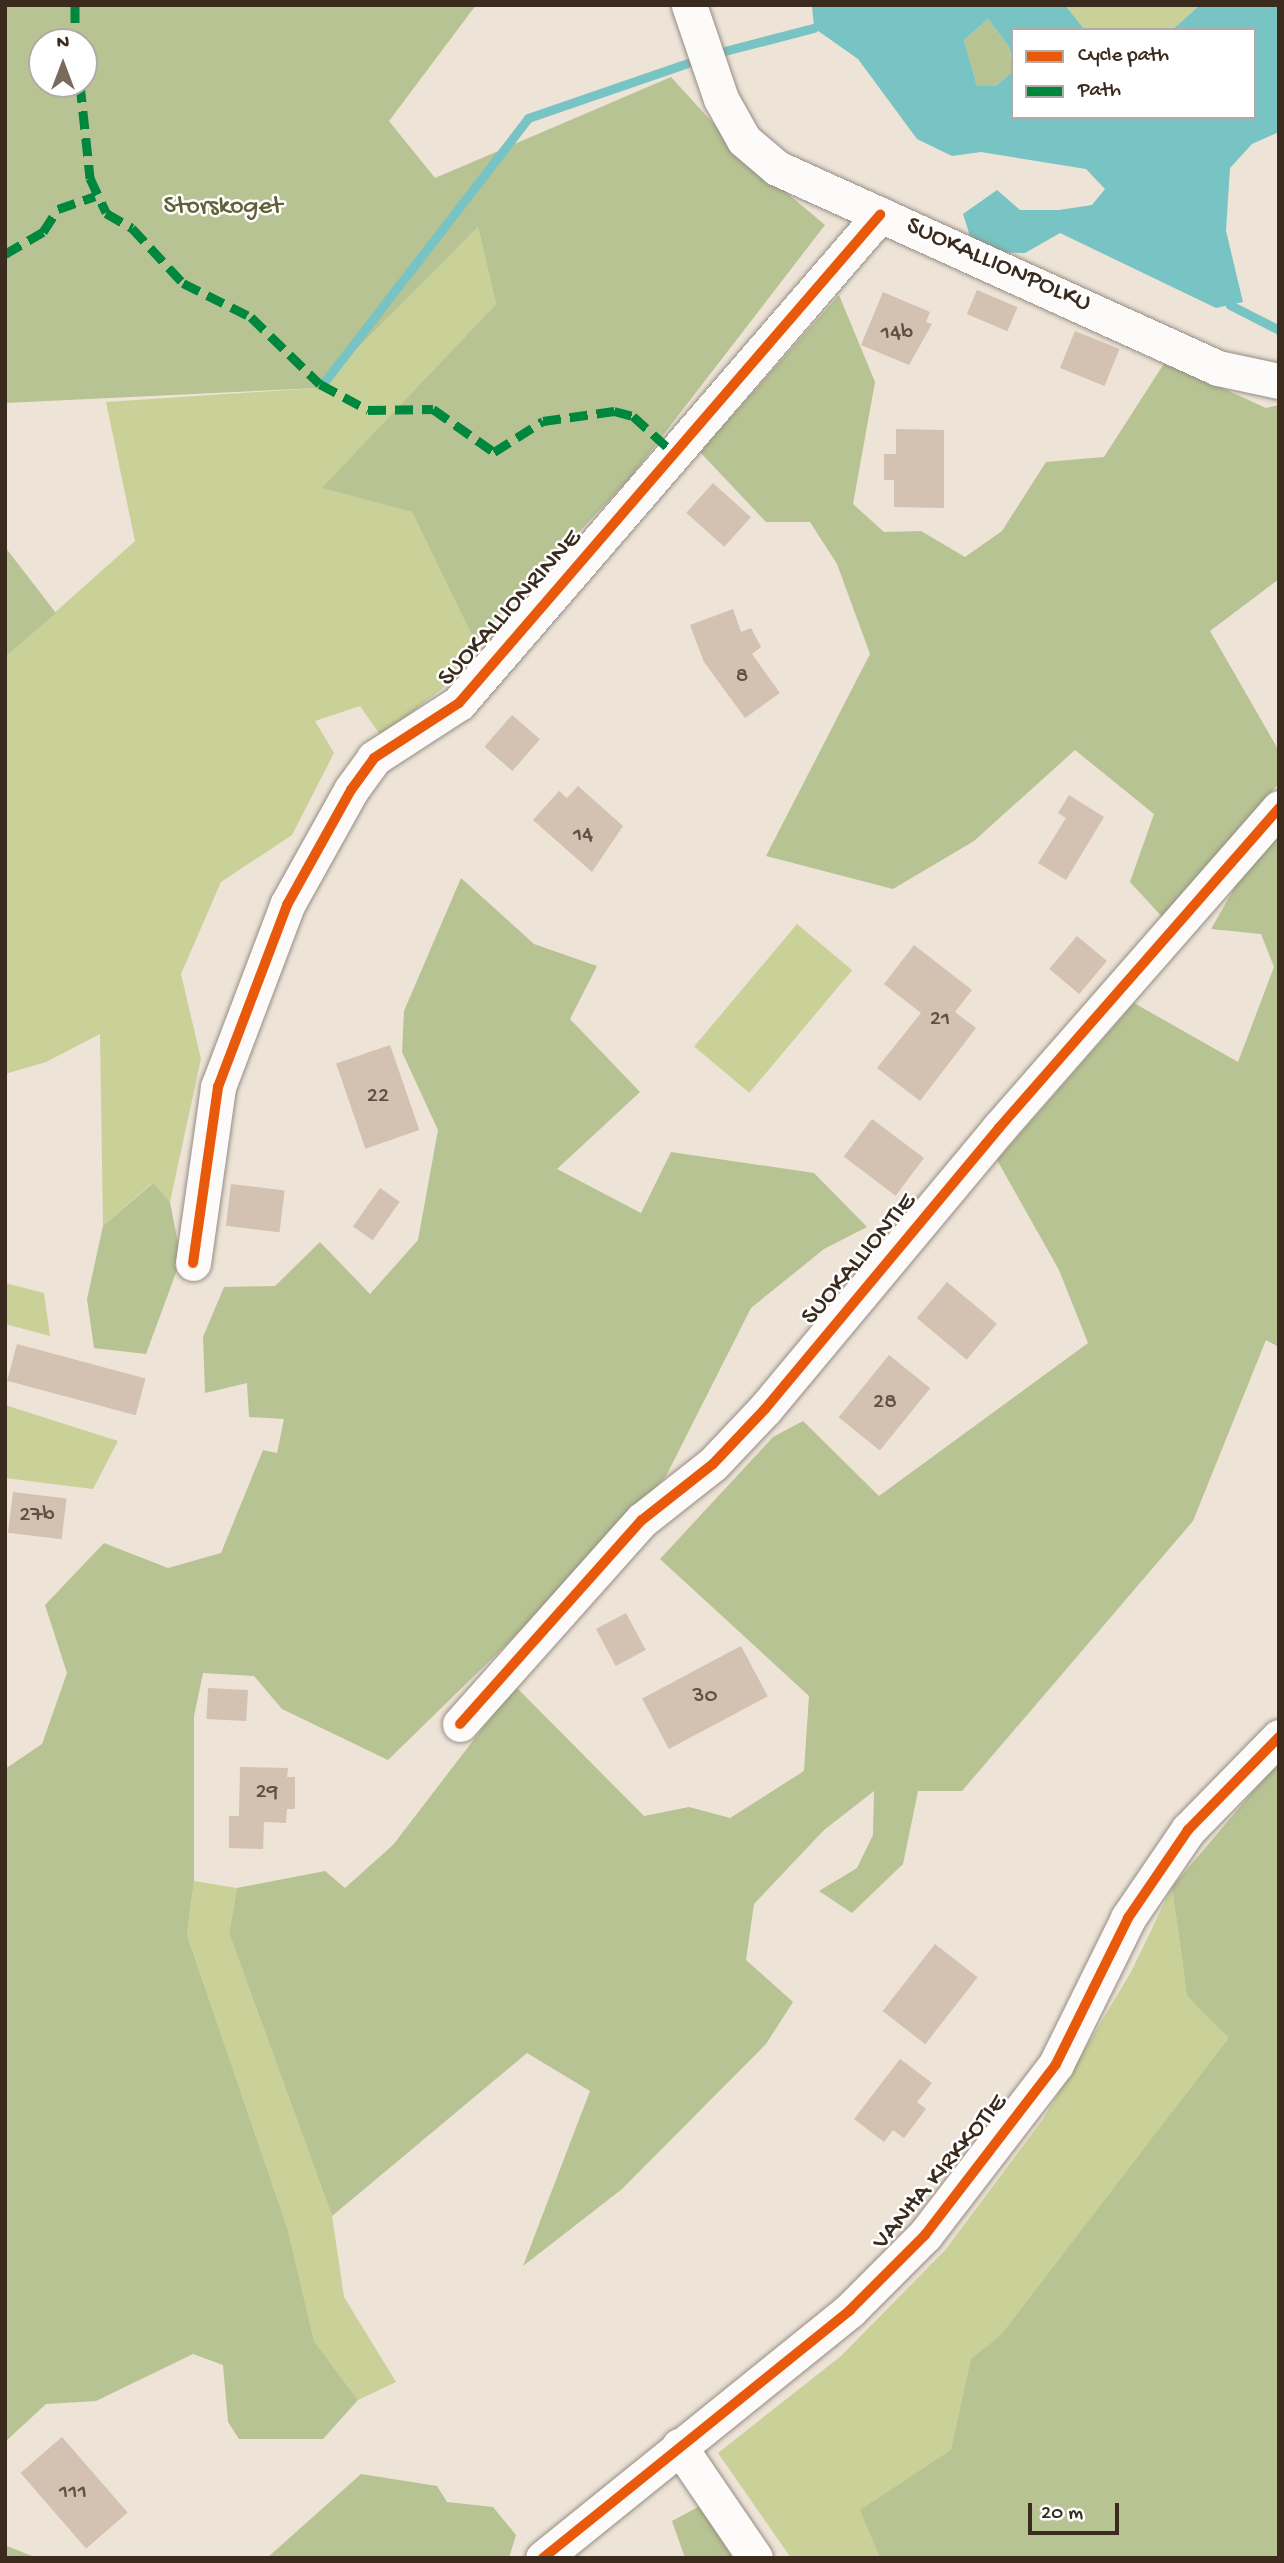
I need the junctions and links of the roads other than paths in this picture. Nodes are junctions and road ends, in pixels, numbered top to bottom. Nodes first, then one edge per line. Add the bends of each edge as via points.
1 (689, 5) edge
2 (880, 215) junction
3 (1279, 381) edge
4 (1279, 808) edge
5 (193, 1263) dead end
6 (460, 1724) dead end
7 (1279, 1737) edge
8 (679, 2446) junction
9 (543, 2558) edge
10 (755, 2558) edge

1 - 2 street, SUOKALLIONPOLKU via 701,52 744,140 777,168
2 - 3 street, SUOKALLIONPOLKU via 1218,368
2 - 5 street, SUOKALLIONRINNE via 459,703 374,758 351,790 288,905 218,1087
4 - 6 street, SUOKALLIONTIE via 999,1128 765,1409 713,1464 642,1520
7 - 8 street, VANHA KIRKKOTIE via 1188,1830 1128,1918 1056,2064 925,2235 850,2310
8 - 9 street, VANHA KIRKKOTIE
8 - 10 street

